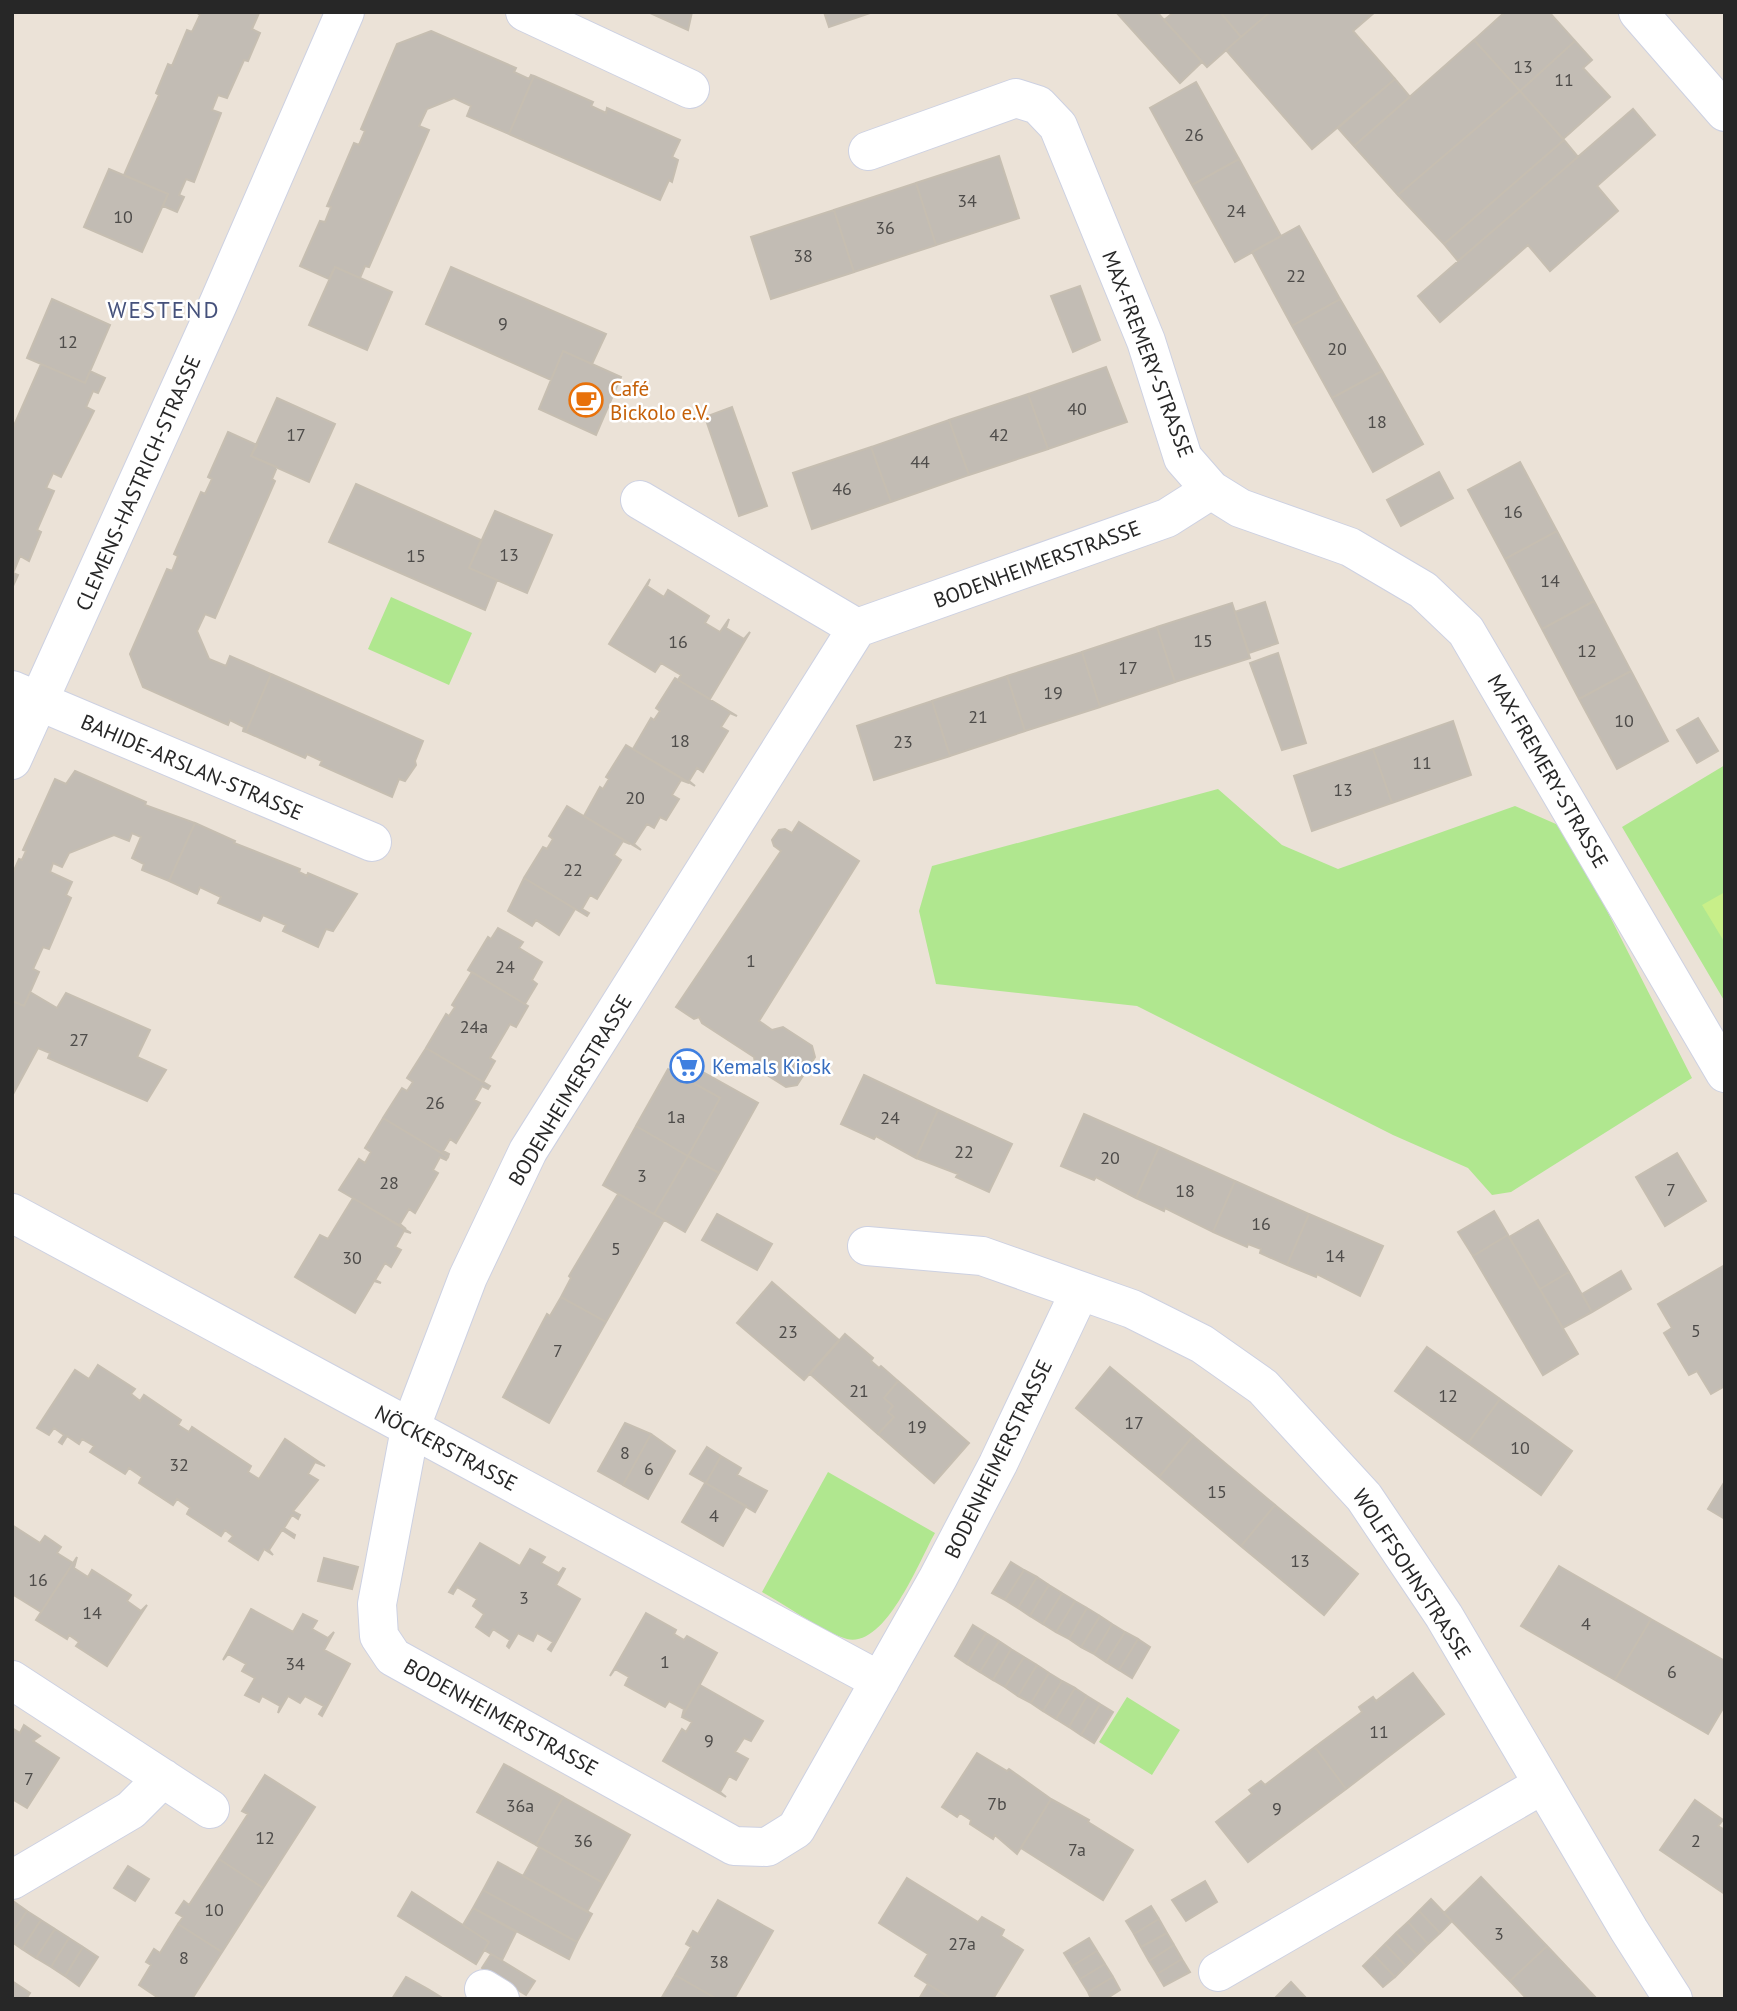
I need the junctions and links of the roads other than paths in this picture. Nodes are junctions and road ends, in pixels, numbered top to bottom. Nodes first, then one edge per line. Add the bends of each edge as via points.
1 (345, 12) edge
2 (525, 12) edge
3 (1638, 12) edge
4 (690, 89) dead end
5 (1725, 112) edge
6 (867, 151) dead end
7 (1211, 490) junction
8 (640, 500) dead end
9 (857, 628) junction
10 (25, 696) edge
11 (12, 760) edge
12 (372, 842) dead end
13 (1725, 1073) edge
14 (12, 1213) edge
15 (867, 1246) dead end
16 (1080, 1290) junction
17 (410, 1429) junction
18 (12, 1680) edge
19 (880, 1681) junction
20 (163, 1778) junction
21 (1542, 1785) junction
22 (210, 1808) dead end
23 (12, 1880) edge
24 (1218, 1972) dead end
25 (1673, 1999) edge

1 - 10 street, CLEMENS-HASTRICH-STRASSE via 219,302
2 - 4 street
3 - 5 street
6 - 7 street, MAX-FREMERY-STRASSE via 1016,98 1038,105 1058,126 1146,341 1184,458
7 - 9 street, BODENHEIMERSTRASSE via 1167,518
7 - 13 street, MAX-FREMERY-STRASSE via 1240,508 1350,547 1423,590 1466,631
8 - 9 street
9 - 17 street, BODENHEIMERSTRASSE via 528,1151 468,1277
10 - 11 street, CLEMENS-HASTRICH-STRASSE
10 - 12 street, BAHIDE-ARSLAN-STRASSE
14 - 17 street, NÖCKERSTRASSE
15 - 16 street, WOLFFSOHNSTRASSE via 982,1256
16 - 19 street, BODENHEIMERSTRASSE via 998,1464
16 - 21 street, WOLFFSOHNSTRASSE via 1132,1309 1202,1344 1263,1387 1304,1429 1364,1497 1444,1616
17 - 19 street, NÖCKERSTRASSE
17 - 19 street, BODENHEIMERSTRASSE via 377,1604 379,1636 393,1657 734,1846 767,1847 796,1829
18 - 20 street
20 - 22 street
20 - 23 street via 131,1810
21 - 24 street
21 - 25 street, WOLFFSOHNSTRASSE

